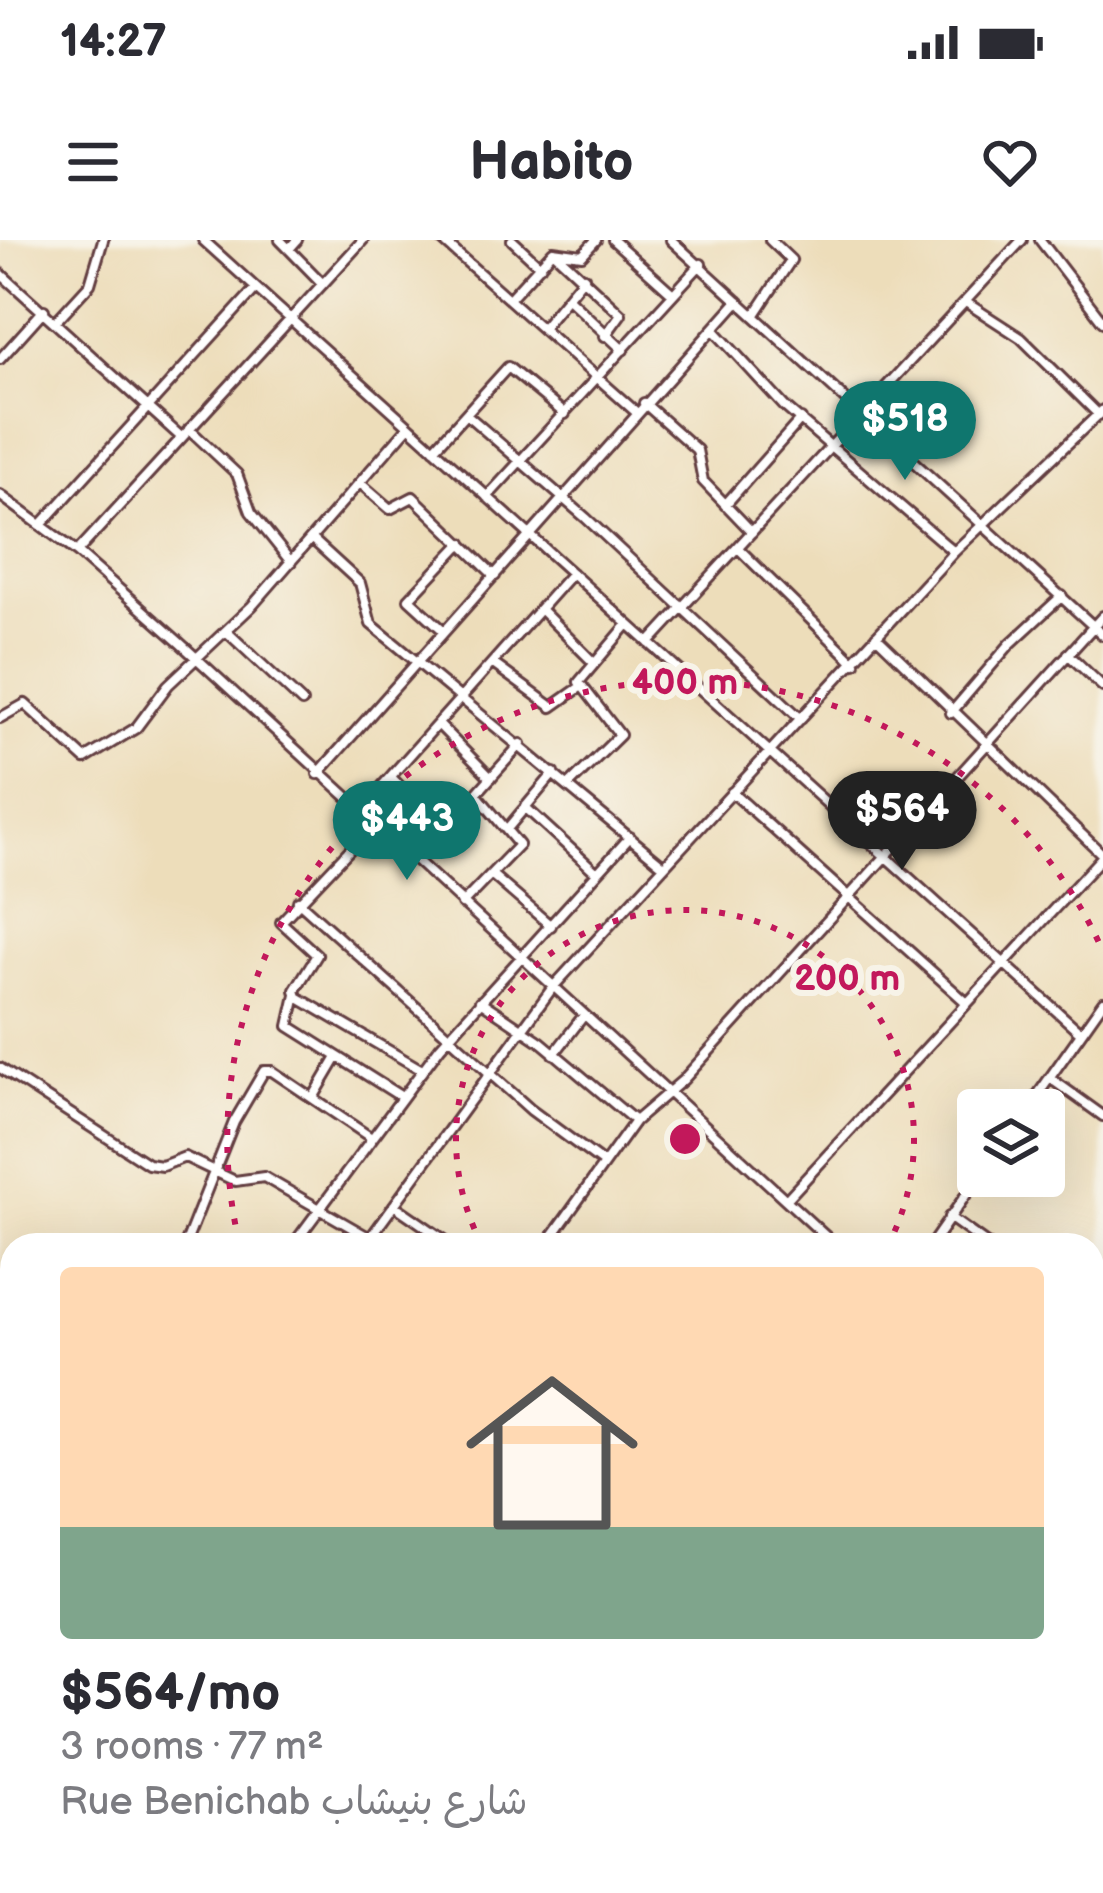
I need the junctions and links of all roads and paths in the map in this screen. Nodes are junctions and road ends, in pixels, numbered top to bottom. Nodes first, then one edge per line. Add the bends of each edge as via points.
1 (104, 240) edge
2 (203, 240) edge
3 (280, 240) edge
4 (297, 240) edge
5 (363, 240) edge
6 (442, 240) edge
7 (512, 240) edge
8 (535, 240) edge
9 (596, 240) edge
10 (613, 240) edge
11 (671, 240) edge
12 (770, 240) edge
13 (1022, 240) edge
14 (1040, 240) edge
15 (289, 249) junction
16 (553, 251) junction
17 (525, 252) junction
18 (701, 264) junction
19 (540, 266) junction
20 (0, 273) edge
21 (584, 277) junction
22 (323, 284) junction
23 (256, 288) junction
24 (673, 294) junction
25 (509, 298) junction
26 (568, 298) junction
27 (738, 301) junction
28 (967, 303) junction
29 (44, 310) junction
30 (754, 316) junction
31 (292, 320) junction
32 (56, 321) junction
33 (1103, 322) edge
34 (542, 328) junction
35 (713, 329) junction
36 (605, 336) junction
37 (623, 350) junction
38 (0, 359) edge
39 (598, 375) junction
40 (644, 403) junction
41 (147, 406) junction
42 (636, 412) junction
43 (1101, 413) edge
44 (466, 414) junction
45 (565, 414) junction
46 (863, 418) junction
47 (801, 419) junction
48 (409, 426) junction
49 (185, 433) junction
50 (827, 445) junction
51 (434, 449) junction
52 (519, 465) junction
53 (360, 483) junction
54 (0, 495) edge
55 (487, 496) junction
56 (561, 498) junction
57 (725, 505) junction
58 (984, 522) junction
59 (41, 525) junction
60 (752, 532) junction
61 (531, 536) junction
62 (312, 538) junction
63 (462, 543) junction
64 (740, 550) junction
65 (77, 551) junction
66 (954, 552) junction
67 (291, 562) junction
68 (572, 573) junction
69 (495, 576) junction
70 (1063, 596) junction
71 (684, 608) junction
72 (540, 609) junction
73 (1103, 616) edge
74 (628, 624) junction
75 (1094, 626) junction
76 (226, 631) junction
77 (444, 631) junction
78 (1103, 635) edge
79 (876, 636) junction
80 (650, 644) junction
81 (1068, 654) junction
82 (198, 659) junction
83 (416, 661) junction
84 (592, 662) junction
85 (855, 662) junction
86 (492, 663) junction
87 (1103, 687) edge
88 (579, 688) junction
89 (463, 695) junction
90 (302, 702) dead end
91 (951, 713) junction
92 (0, 718) edge
93 (801, 719) junction
94 (438, 724) junction
95 (521, 744) junction
96 (986, 745) junction
97 (770, 752) junction
98 (554, 773) junction
99 (318, 774) junction
100 (391, 778) junction
101 (491, 778) junction
102 (568, 786) junction
103 (732, 792) junction
104 (476, 794) junction
105 (525, 807) junction
106 (359, 812) junction
107 (374, 824) junction
108 (507, 829) junction
109 (630, 837) junction
110 (1103, 856) edge
111 (886, 857) junction
112 (664, 866) junction
113 (597, 873) junction
114 (491, 875) junction
115 (850, 898) junction
116 (298, 901) junction
117 (462, 904) junction
118 (551, 926) junction
119 (522, 958) junction
120 (1004, 963) junction
121 (554, 987) junction
122 (296, 994) junction
123 (479, 1001) junction
124 (1103, 1002) edge
125 (968, 1003) junction
126 (584, 1015) junction
127 (523, 1030) junction
128 (1081, 1033) junction
129 (451, 1035) junction
130 (554, 1054) junction
131 (336, 1059) junction
132 (0, 1068) edge
133 (422, 1070) junction
134 (491, 1073) junction
135 (1050, 1078) junction
136 (1042, 1089) edge
137 (667, 1092) junction
138 (400, 1096) junction
139 (313, 1098) junction
140 (1103, 1116) edge
141 (635, 1121) junction
142 (370, 1137) junction
143 (603, 1163) junction
144 (216, 1172) junction
145 (964, 1197) edge
146 (786, 1200) junction
147 (394, 1205) junction
148 (319, 1214) junction
149 (950, 1217) junction
150 (191, 1233) edge
151 (303, 1233) edge
152 (353, 1233) edge
153 (374, 1233) edge
154 (435, 1233) edge
155 (554, 1233) edge
156 (822, 1233) edge
157 (939, 1233) edge
158 (972, 1233) edge

1 - 32 street via 90,284
2 - 23 street
3 - 15 street
4 - 15 street
5 - 22 street
6 - 25 street
7 - 17 street
8 - 17 street
9 - 16 street via 582,255
10 - 24 street
11 - 18 street
12 - 30 street via 790,265
13 - 28 street
14 - 33 street
15 - 22 street
16 - 19 street
16 - 21 street
17 - 19 street
18 - 24 street
18 - 27 street
19 - 25 street
20 - 29 street
21 - 26 street
21 - 36 street via 622,316
22 - 31 street
23 - 31 street
23 - 41 street
24 - 37 street
25 - 34 street
26 - 34 street
26 - 36 street
27 - 30 street
27 - 35 street
28 - 43 street via 1021,338
28 - 46 street
29 - 32 street
29 - 38 street
30 - 46 street
31 - 48 street
31 - 49 street
32 - 41 street
34 - 39 street
35 - 40 street
35 - 47 street
36 - 37 street
37 - 39 street
39 - 42 street
39 - 45 street
40 - 42 street
40 - 57 street via 698,450 703,481
41 - 49 street
41 - 59 street
42 - 56 street
43 - 58 street
44 - 45 street via 508,367
44 - 51 street
44 - 52 street
45 - 52 street
46 - 50 street
46 - 58 street
47 - 50 street
47 - 57 street
48 - 51 street
48 - 53 street
49 - 65 street
49 - 67 street via 238,474 251,512
50 - 60 street
50 - 66 street
51 - 55 street
52 - 55 street
52 - 56 street
53 - 62 street
53 - 63 street via 390,509 412,496
54 - 59 street
55 - 61 street
56 - 61 street
56 - 71 street
57 - 60 street
58 - 66 street
58 - 70 street
59 - 65 street
60 - 64 street
61 - 68 street
61 - 69 street
62 - 67 street
62 - 83 street via 360,583 367,618
63 - 69 street
63 - 77 street via 409,599
64 - 71 street
64 - 85 street
65 - 82 street
66 - 79 street
67 - 76 street
68 - 72 street
68 - 74 street
69 - 77 street
70 - 75 street
70 - 91 street
71 - 80 street
71 - 93 street
72 - 84 street
72 - 86 street
73 - 75 street
74 - 80 street
74 - 84 street
75 - 78 street
75 - 81 street
76 - 82 street
76 - 90 street
77 - 83 street
79 - 85 street
79 - 91 street
80 - 97 street
81 - 87 street
81 - 96 street
82 - 92 street via 130,735 89,759 25,704
82 - 99 street
83 - 89 street
83 - 99 street
84 - 88 street
85 - 93 street
86 - 88 street via 552,707
86 - 89 street
88 - 102 street via 620,735
89 - 94 street
89 - 95 street
91 - 96 street
93 - 97 street
94 - 100 street
94 - 101 street
95 - 98 street
95 - 101 street
96 - 110 street
96 - 111 street
97 - 103 street
97 - 111 street
98 - 102 street
98 - 105 street
99 - 106 street
100 - 104 street via 443,831
100 - 106 street
101 - 104 street
102 - 109 street
103 - 112 street
103 - 115 street
104 - 108 street
105 - 108 street
105 - 113 street
106 - 107 street
107 - 116 street
107 - 117 street
108 - 114 street via 519,845
109 - 112 street
109 - 113 street
110 - 120 street
111 - 115 street
111 - 120 street
112 - 121 street
113 - 118 street
114 - 117 street
114 - 118 street
115 - 125 street
115 - 137 street
116 - 122 street via 281,923 317,955
116 - 129 street
117 - 119 street
118 - 119 street
119 - 121 street
119 - 123 street
120 - 125 street
120 - 128 street
121 - 126 street
121 - 127 street
122 - 131 street via 286,1023
122 - 133 street
123 - 127 street
123 - 129 street
124 - 128 street
125 - 146 street
126 - 130 street
126 - 137 street
127 - 130 street
127 - 134 street
128 - 135 street
129 - 133 street
129 - 134 street
130 - 141 street
131 - 138 street
131 - 139 street
132 - 144 street via 148,1164 184,1157
133 - 138 street
134 - 143 street
134 - 147 street
135 - 136 street
135 - 140 street
137 - 141 street
137 - 146 street
138 - 142 street
139 - 142 street
139 - 144 street via 264,1071
141 - 143 street
142 - 148 street
143 - 155 street
144 - 148 street via 235,1181 264,1177
144 - 150 street
145 - 149 street
146 - 156 street
147 - 153 street
147 - 154 street
148 - 151 street
148 - 152 street
149 - 157 street
149 - 158 street

